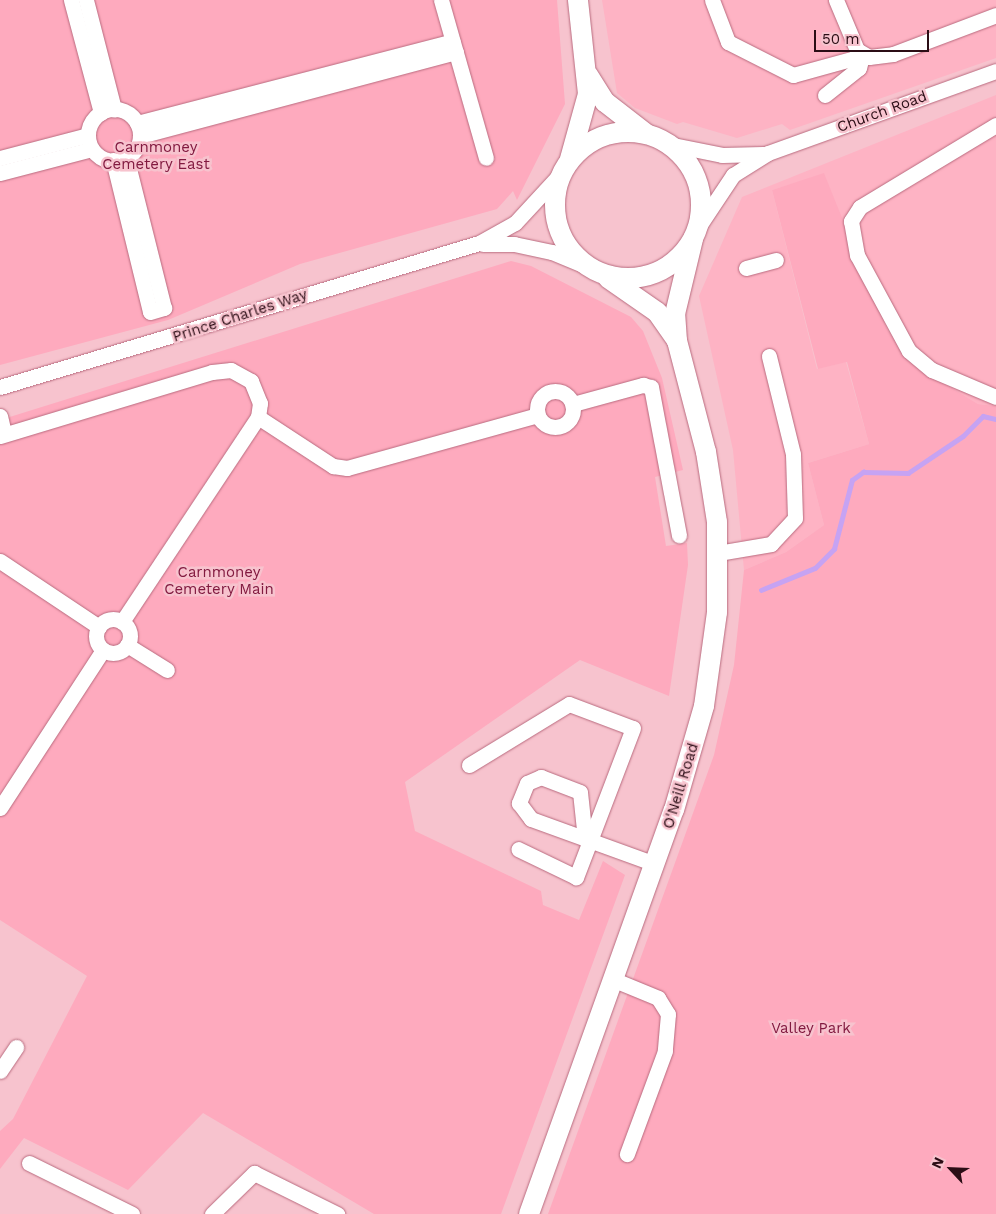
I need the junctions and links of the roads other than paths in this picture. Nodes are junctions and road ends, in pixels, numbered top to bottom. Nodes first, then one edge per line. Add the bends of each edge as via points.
1 (72, 0) edge
2 (86, 0) edge
3 (441, 0) edge
4 (578, 0) edge
5 (712, 0) edge
6 (836, 0) edge
7 (996, 15) edge
8 (454, 47) junction
9 (862, 56) junction
10 (996, 71) edge
11 (588, 75) junction
12 (825, 95) dead end
13 (107, 111) junction
14 (996, 125) edge
15 (138, 130) junction
16 (660, 140) junction
17 (90, 142) junction
18 (768, 153) junction
19 (486, 158) dead end
20 (119, 159) junction
21 (3, 165) edge
22 (565, 168) junction
23 (695, 234) junction
24 (479, 244) junction
25 (776, 260) dead end
26 (746, 268) dead end
27 (596, 271) junction
28 (677, 341) junction
29 (769, 356) dead end
30 (0, 387) edge
31 (996, 397) edge
32 (573, 404) junction
33 (538, 415) junction
34 (0, 416) edge
35 (258, 417) junction
36 (2, 435) edge
37 (679, 535) dead end
38 (718, 553) junction
39 (0, 561) edge
40 (122, 622) junction
41 (99, 626) junction
42 (127, 645) junction
43 (103, 650) junction
44 (167, 670) dead end
45 (469, 765) dead end
46 (0, 808) edge
47 (588, 839) junction
48 (518, 849) dead end
49 (655, 864) junction
50 (612, 979) junction
51 (16, 1047) dead end
52 (0, 1071) edge
53 (627, 1154) dead end
54 (29, 1163) dead end
55 (132, 1214) edge
56 (212, 1214) edge
57 (337, 1214) edge
58 (529, 1214) edge

1 - 13 street
2 - 13 street
3 - 8 street
4 - 11 main road
5 - 9 street via 728,42 793,75
6 - 9 street
7 - 9 street via 893,54
8 - 15 street
8 - 19 street
9 - 12 street via 859,68
10 - 18 street, Church Road
11 - 16 main road via 621,118
11 - 22 main road via 577,142
13 - 15 street via 129,114
13 - 17 street
14 - 31 street via 860,207 851,221 857,254 910,351 932,370
15 - 20 street
16 - 18 street, Church Road via 722,155
16 - 22 main road via 635,132 603,137 588,144
16 - 23 main road via 686,161 697,182 700,214
17 - 20 street
17 - 21 street
18 - 23 street, Church Road via 733,175
20 - 20 street via 164,308 150,312
22 - 24 street, Prince Charles Way via 515,223
22 - 27 main road via 555,201 559,226 569,249
23 - 27 main road via 659,272 628,278
23 - 28 main road, O'Neill Road via 675,314
24 - 27 street, Prince Charles Way via 514,244 552,252
24 - 30 street, Prince Charles Way
25 - 26 street
27 - 28 main road, O'Neill Road via 657,312
28 - 38 main road, O'Neill Road via 706,452
29 - 38 street via 793,454 796,518 771,544
32 - 33 street via 559,392 547,393 539,403
32 - 33 street via 570,420 561,427 545,424
32 - 37 street via 643,385 651,387
33 - 35 street via 347,468 333,466
34 - 36 street
35 - 36 street via 260,403 251,381 231,370
35 - 40 street
38 - 49 main road, O'Neill Road via 717,612 704,706
39 - 41 street
40 - 41 street via 107,620
40 - 42 street via 129,631
41 - 43 street via 96,637
42 - 43 street via 116,653
42 - 44 street
43 - 46 street
45 - 47 street via 569,704 633,728
47 - 47 street via 524,814 519,796 527,783 541,777 580,792 586,807 580,826
47 - 48 street via 576,877
47 - 49 street
49 - 50 main road, O'Neill Road
50 - 53 street via 658,998 668,1014 666,1051
50 - 58 main road, O'Neill Road
51 - 52 street
54 - 55 street
56 - 57 street via 254,1173

